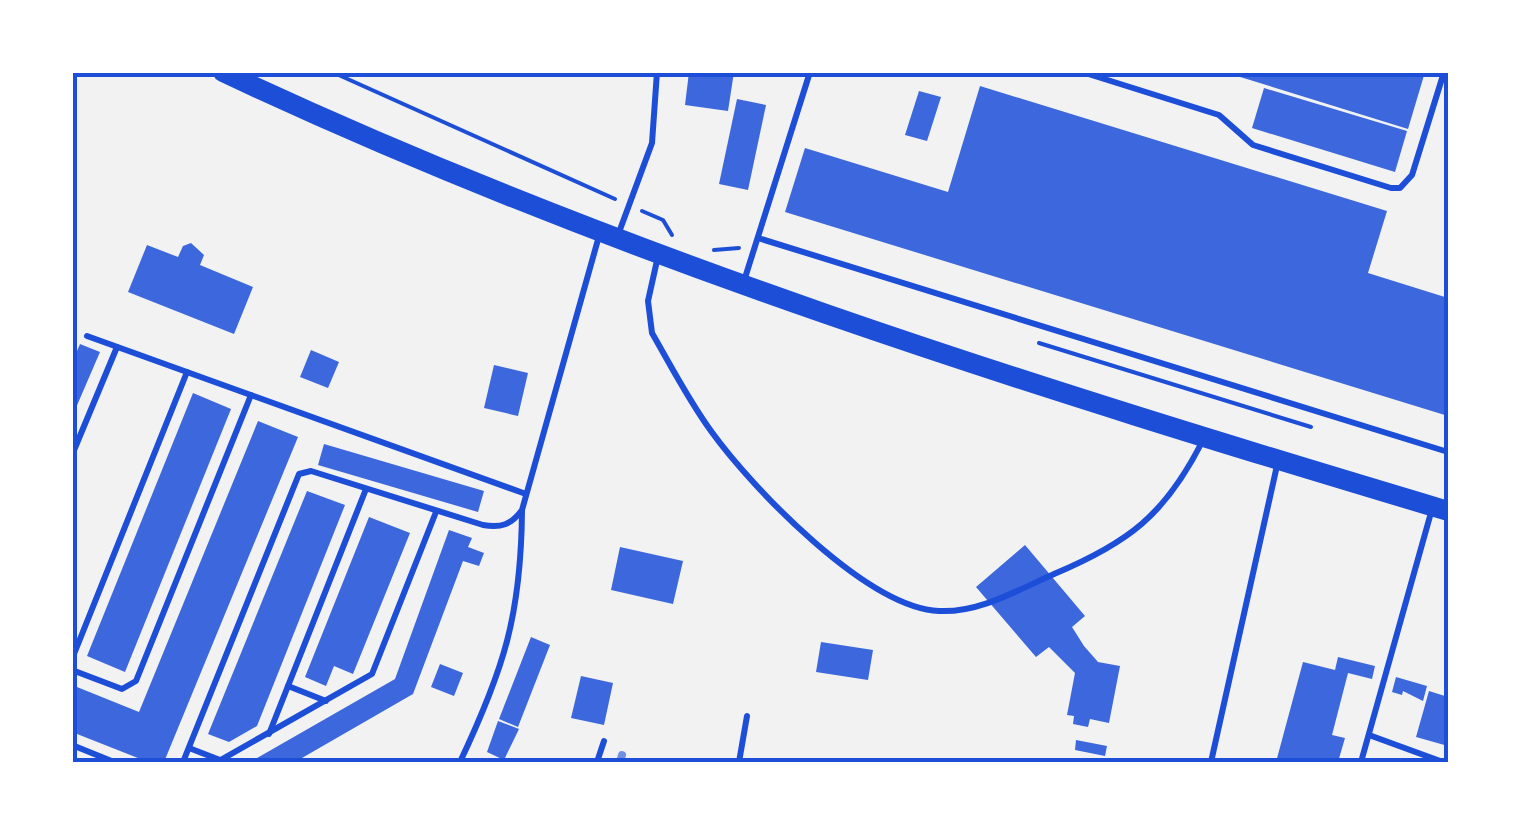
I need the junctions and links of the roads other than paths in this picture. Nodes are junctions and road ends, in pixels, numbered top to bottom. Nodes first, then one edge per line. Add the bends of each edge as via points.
1 (223, 72) edge
2 (657, 72) edge
3 (810, 72) edge
4 (1082, 72) edge
5 (1444, 72) edge
6 (264, 81) edge
7 (609, 234) junction
8 (758, 238) junction
9 (659, 254) junction
10 (742, 286) junction
11 (88, 336) dead end
12 (118, 347) junction
13 (187, 372) junction
14 (251, 395) junction
15 (1204, 438) junction
16 (1448, 452) edge
17 (72, 454) edge
18 (1278, 460) junction
19 (366, 489) junction
20 (526, 494) junction
21 (1441, 509) edge
22 (522, 510) junction
23 (436, 512) junction
24 (72, 659) edge
25 (72, 670) edge
26 (288, 686) junction
27 (326, 701) junction
28 (747, 716) dead end
29 (269, 734) junction
30 (1369, 735) junction
31 (604, 741) dead end
32 (72, 746) edge
33 (189, 748) junction
34 (114, 762) edge
35 (183, 762) edge
36 (219, 762) edge
37 (460, 762) edge
38 (597, 762) edge
39 (738, 762) edge
40 (1211, 762) edge
41 (1361, 762) edge
42 (1443, 762) edge

1 - 6 main road
2 - 7 lane via 652,143
3 - 8 lane
4 - 5 lane via 1218,115 1253,144 1391,188 1412,175
6 - 7 main road
7 - 9 main road
7 - 20 lane
8 - 10 lane
8 - 16 lane
9 - 10 main road
9 - 15 lane via 647,316 708,428 819,548 915,607 976,608 1108,551 1153,517
10 - 15 main road
11 - 12 lane
12 - 13 lane
12 - 17 lane
13 - 14 lane
13 - 24 lane
14 - 20 lane
14 - 25 lane via 136,681 122,689
15 - 18 main road
18 - 21 main road
18 - 40 lane
19 - 23 lane
19 - 26 lane
19 - 33 lane via 310,471 296,478
20 - 22 lane
21 - 30 lane
22 - 23 lane via 495,527
22 - 37 lane via 513,630
23 - 27 lane via 378,664
26 - 27 lane
26 - 29 lane
27 - 29 lane
28 - 39 lane
29 - 36 lane
30 - 41 lane
30 - 42 lane
31 - 38 lane
32 - 34 lane
33 - 35 lane
33 - 36 lane

